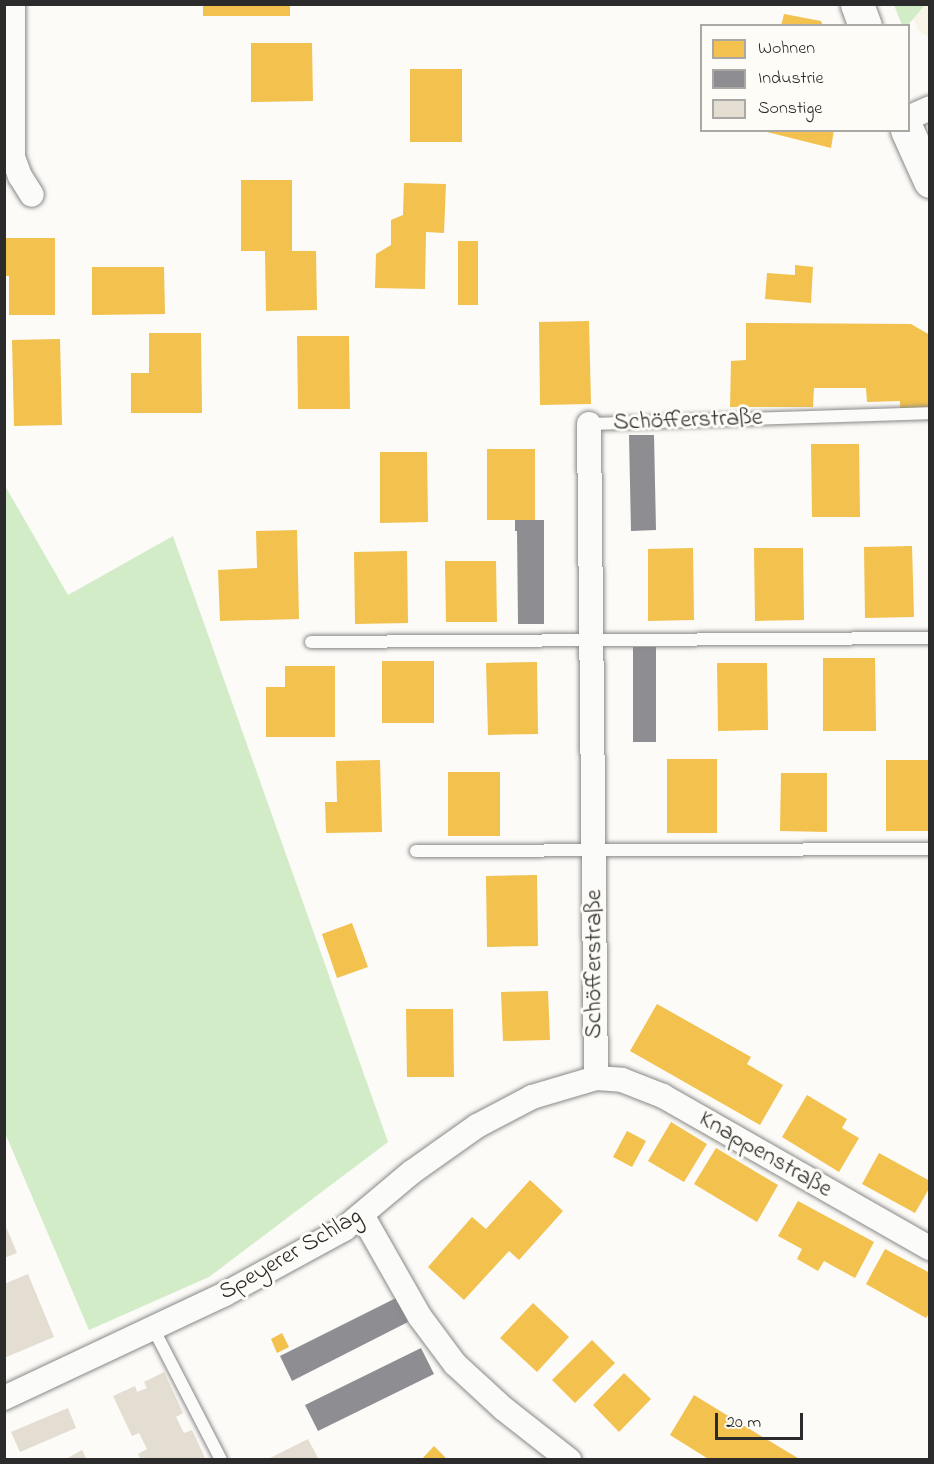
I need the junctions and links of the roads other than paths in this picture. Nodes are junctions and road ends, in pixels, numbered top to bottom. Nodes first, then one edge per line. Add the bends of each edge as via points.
1 (13, 4) edge
2 (857, 4) edge
3 (864, 24) edge
4 (930, 108) edge
5 (910, 118) edge
6 (908, 132) edge
7 (930, 181) edge
8 (32, 195) dead end
9 (930, 413) edge
10 (589, 424) joint
11 (930, 638) edge
12 (591, 639) junction
13 (311, 642) dead end
14 (594, 849) junction
15 (930, 849) edge
16 (416, 851) dead end
17 (596, 1078) junction
18 (362, 1215) junction
19 (930, 1248) edge
20 (153, 1328) junction
21 (4, 1398) edge
22 (221, 1460) edge
23 (569, 1460) edge

1 - 8 street via 13,157
2 - 3 main road
4 - 5 street
6 - 7 main road
9 - 10 lane, Schöfferstraße
10 - 12 street, Schöfferstraße
11 - 12 lane
12 - 13 lane
12 - 14 street, Schöfferstraße
14 - 15 lane
14 - 16 lane
14 - 17 street, Schöfferstraße
17 - 18 street, Speyerer Schlag via 532,1097 477,1126 412,1172
17 - 19 street, Knappenstraße via 622,1080 663,1096
18 - 20 street, Speyerer Schlag via 344,1229 225,1294
18 - 23 street via 420,1317 455,1364
20 - 21 street, Speyerer Schlag
20 - 22 lane

